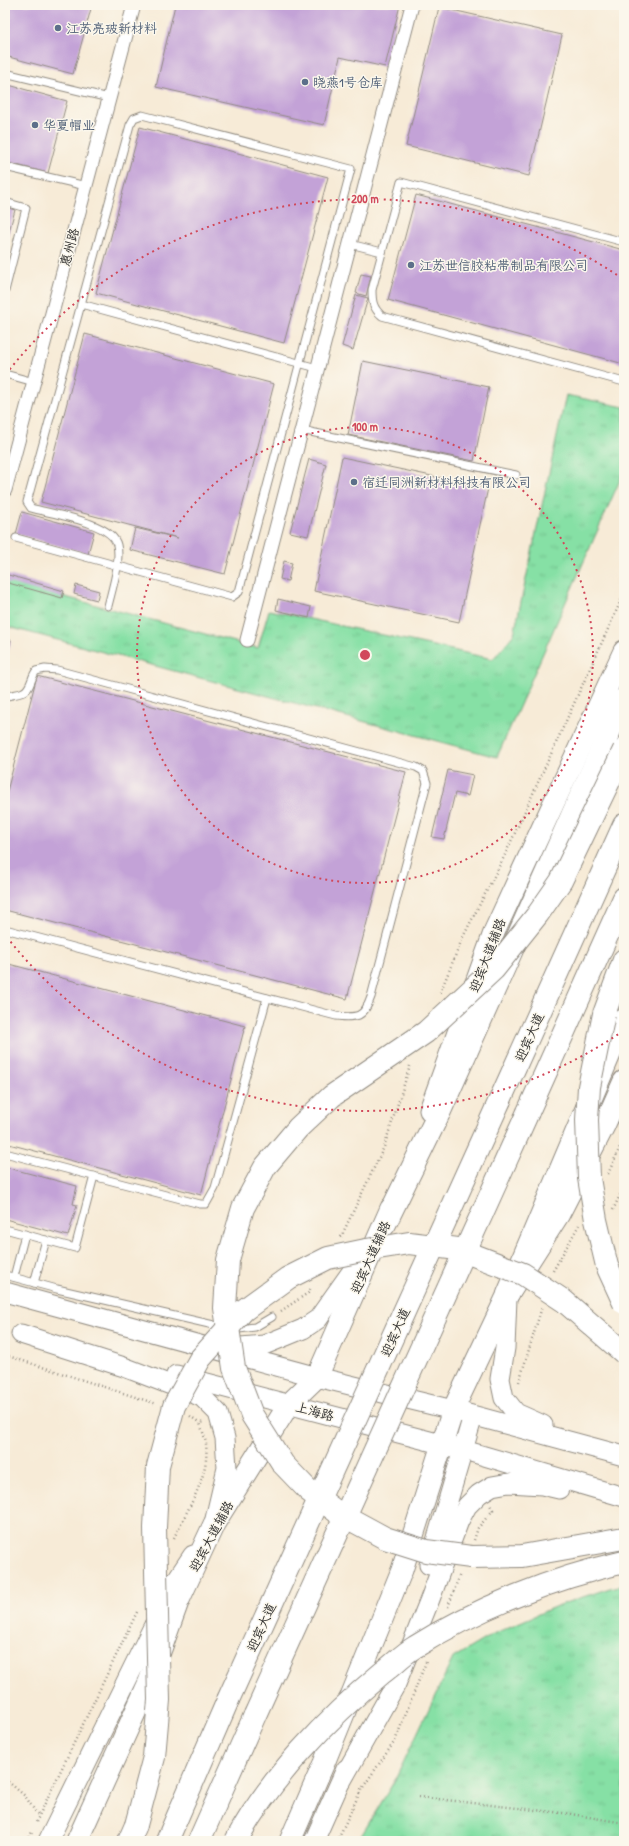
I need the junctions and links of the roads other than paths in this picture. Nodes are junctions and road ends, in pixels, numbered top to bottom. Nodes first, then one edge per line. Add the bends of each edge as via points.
1 (134, 5) edge
2 (412, 5) edge
3 (5, 73) edge
4 (109, 98) junction
5 (5, 166) edge
6 (86, 186) junction
7 (5, 202) edge
8 (624, 242) edge
9 (350, 244) junction
10 (382, 252) junction
11 (5, 291) edge
12 (81, 304) junction
13 (300, 363) junction
14 (317, 368) junction
15 (5, 374) edge
16 (34, 382) junction
17 (624, 382) edge
18 (301, 430) junction
19 (516, 475) dead end
20 (5, 490) edge
21 (16, 538) dead end
22 (117, 566) junction
23 (108, 606) dead end
24 (247, 640) dead end
25 (624, 651) edge
26 (5, 697) edge
27 (624, 699) edge
28 (624, 750) edge
29 (624, 825) edge
30 (624, 898) edge
31 (5, 929) edge
32 (624, 960) edge
33 (267, 998) junction
34 (624, 1020) edge
35 (624, 1080) edge
36 (5, 1153) edge
37 (94, 1176) junction
38 (385, 1224) junction
39 (5, 1229) edge
40 (25, 1234) junction
41 (46, 1240) junction
42 (5, 1275) edge
43 (9, 1284) edge
44 (33, 1291) junction
45 (508, 1294) junction
46 (624, 1302) edge
47 (272, 1317) road end
48 (13, 1332) edge
49 (624, 1353) edge
50 (317, 1377) junction
51 (289, 1404) junction
52 (453, 1410) junction
53 (473, 1416) junction
54 (443, 1445) junction
55 (464, 1450) junction
56 (624, 1452) edge
57 (624, 1456) edge
58 (624, 1497) edge
59 (624, 1504) edge
60 (214, 1524) junction
61 (624, 1538) edge
62 (624, 1562) edge
63 (342, 1780) junction
64 (133, 1833) edge
65 (48, 1841) edge
66 (77, 1841) edge
67 (167, 1841) edge
68 (199, 1841) edge
69 (236, 1841) edge
70 (290, 1841) edge
71 (314, 1841) edge

1 - 4 street, 惠州路
2 - 9 street
3 - 4 lane
4 - 6 street, 惠州路
5 - 6 lane
6 - 16 street, 惠州路
7 - 11 lane via 26,208
8 - 10 lane via 401,182
9 - 10 lane
9 - 14 street
10 - 17 lane via 372,290 372,300 374,310 382,316
12 - 13 lane
12 - 13 lane via 134,118 142,115 351,169
12 - 22 lane via 27,502 32,508 97,525 110,534 117,544
13 - 14 lane
13 - 22 lane via 239,592 232,597
14 - 18 street
15 - 16 lane
16 - 20 street, 惠州路
18 - 19 lane
18 - 24 street
21 - 22 lane
22 - 23 lane
25 - 38 main road, 迎宾大道辅路 via 495,930 447,1066
26 - 33 lane via 23,692 29,687 31,677 36,671 57,670 423,771 427,783 367,1010 359,1016 341,1016
27 - 38 highway via 440,1111
28 - 61 highway, bridge via 561,881 494,969 426,1032 332,1096 298,1128 265,1167 243,1208 228,1260 225,1308 234,1368 252,1415 283,1464 309,1491 337,1512 385,1538 426,1551 471,1557 522,1556
29 - 67 highway, 迎宾大道, bridge via 228,1700
30 - 68 highway, bridge
31 - 33 lane
32 - 46 highway, bridge via 604,1014 589,1087 587,1120 589,1178 596,1220 607,1266
33 - 37 lane via 215,1188 206,1204
34 - 45 highway
35 - 45 main road via 604,1126 559,1214
36 - 37 lane
37 - 41 lane via 75,1248
38 - 44 street via 318,1319 303,1329 264,1345 241,1347 175,1332
38 - 50 main road, 迎宾大道辅路
39 - 40 lane
40 - 41 lane
40 - 43 lane
41 - 44 lane
42 - 43 lane
43 - 44 street
44 - 47 lane via 240,1329 255,1328
44 - 50 street
45 - 52 main road
45 - 56 street via 500,1379 504,1398 516,1413 534,1422
48 - 51 street, 上海路
48 - 60 street via 124,1367 202,1397 218,1414 225,1438 227,1468
49 - 64 highway, bridge via 564,1301 523,1274 458,1249 409,1243 328,1258 288,1278 244,1310 200,1359 174,1406 158,1466 155,1528 159,1700 154,1757
50 - 51 main road, 迎宾大道辅路
50 - 52 street
51 - 54 street, 上海路
51 - 60 main road, 迎宾大道辅路
52 - 53 street
52 - 54 main road
53 - 55 street
53 - 57 street
54 - 55 street, 上海路
54 - 70 main road via 402,1570
55 - 58 street, 上海路
55 - 63 street via 425,1581 392,1669
59 - 63 street via 542,1485 509,1483 492,1486 479,1494 467,1506 459,1521 396,1684
60 - 65 street via 175,1582
60 - 66 main road, 迎宾大道辅路 via 178,1602 149,1682
62 - 69 highway, bridge via 577,1574 531,1590 474,1615 414,1647 365,1687 323,1728 275,1783
63 - 71 street

